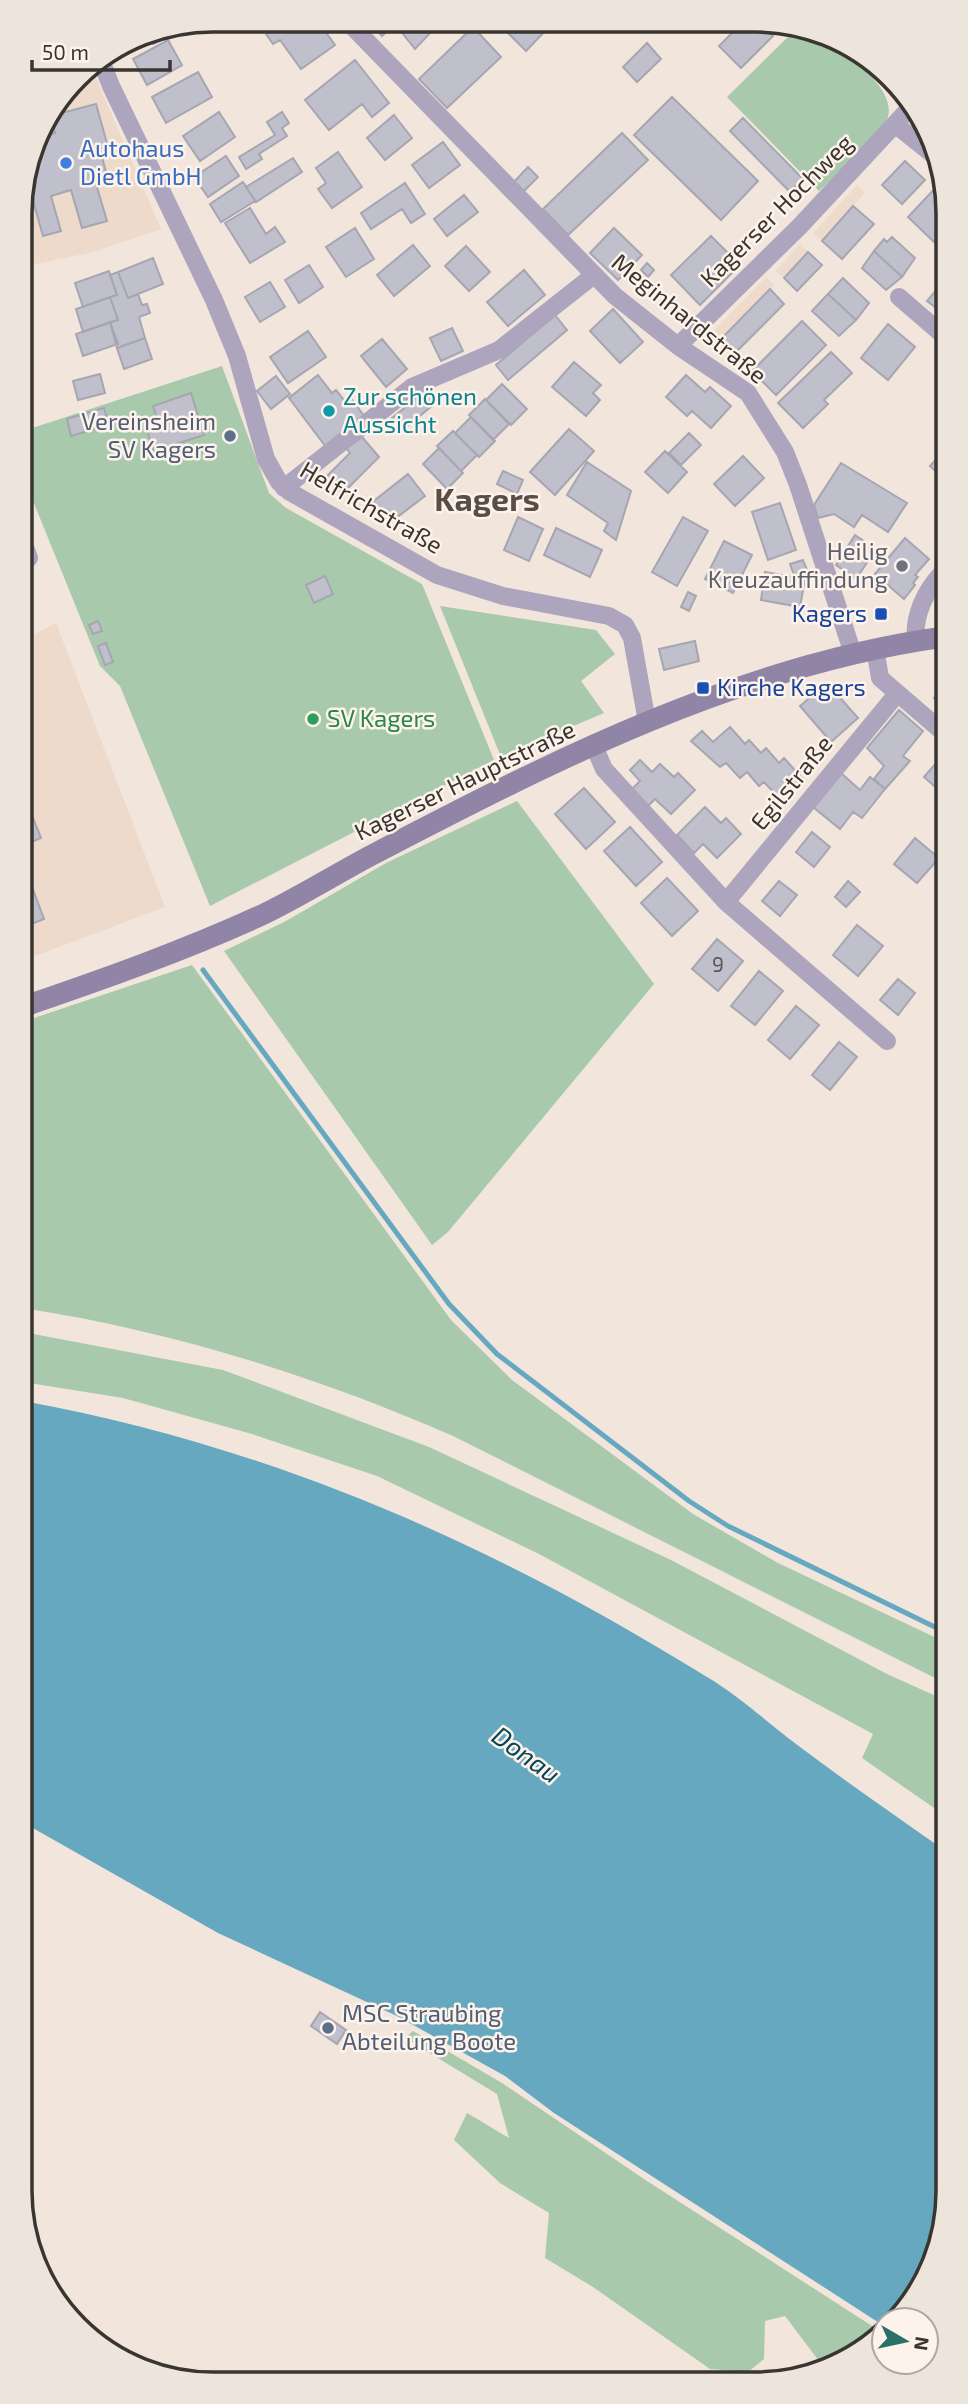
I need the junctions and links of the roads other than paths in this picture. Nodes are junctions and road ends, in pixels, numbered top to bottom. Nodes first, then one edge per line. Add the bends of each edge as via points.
1 (358, 32) edge
2 (104, 68) edge
3 (906, 113) edge
4 (896, 125) junction
5 (924, 147) edge
6 (594, 275) junction
7 (899, 297) dead end
8 (936, 329) edge
9 (678, 345) junction
10 (284, 488) junction
11 (936, 582) edge
12 (936, 638) edge
13 (916, 641) junction
14 (875, 649) junction
15 (853, 654) junction
16 (896, 695) junction
17 (647, 722) junction
18 (936, 727) edge
19 (594, 746) junction
20 (726, 902) junction
21 (32, 1004) edge
22 (887, 1041) dead end

1 - 6 street, Meginhardstraße
2 - 10 street, Helfrichstraße via 214,300 237,356 266,458
3 - 4 street, Kagerser Hochweg
4 - 5 street
4 - 9 street, Kagerser Hochweg
6 - 9 street, Meginhardstraße
6 - 10 street via 499,350 412,387
7 - 8 street
9 - 15 street, Meginhardstraße via 748,393 779,442 798,485
10 - 17 street, Helfrichstraße via 438,575 503,596 609,616 625,625 632,638
11 - 13 street via 923,602
12 - 13 street, Kagerser Hauptstraße
13 - 14 street, Kagerser Hauptstraße
14 - 15 street, Kagerser Hauptstraße
14 - 16 street via 880,678
15 - 17 street, Kagerser Hauptstraße via 738,688
16 - 18 street
16 - 20 street, Egilstraße
17 - 19 street, Kagerser Hauptstraße
19 - 20 street via 604,769
19 - 21 street, Kagerser Hauptstraße via 244,923 120,974
20 - 22 street

